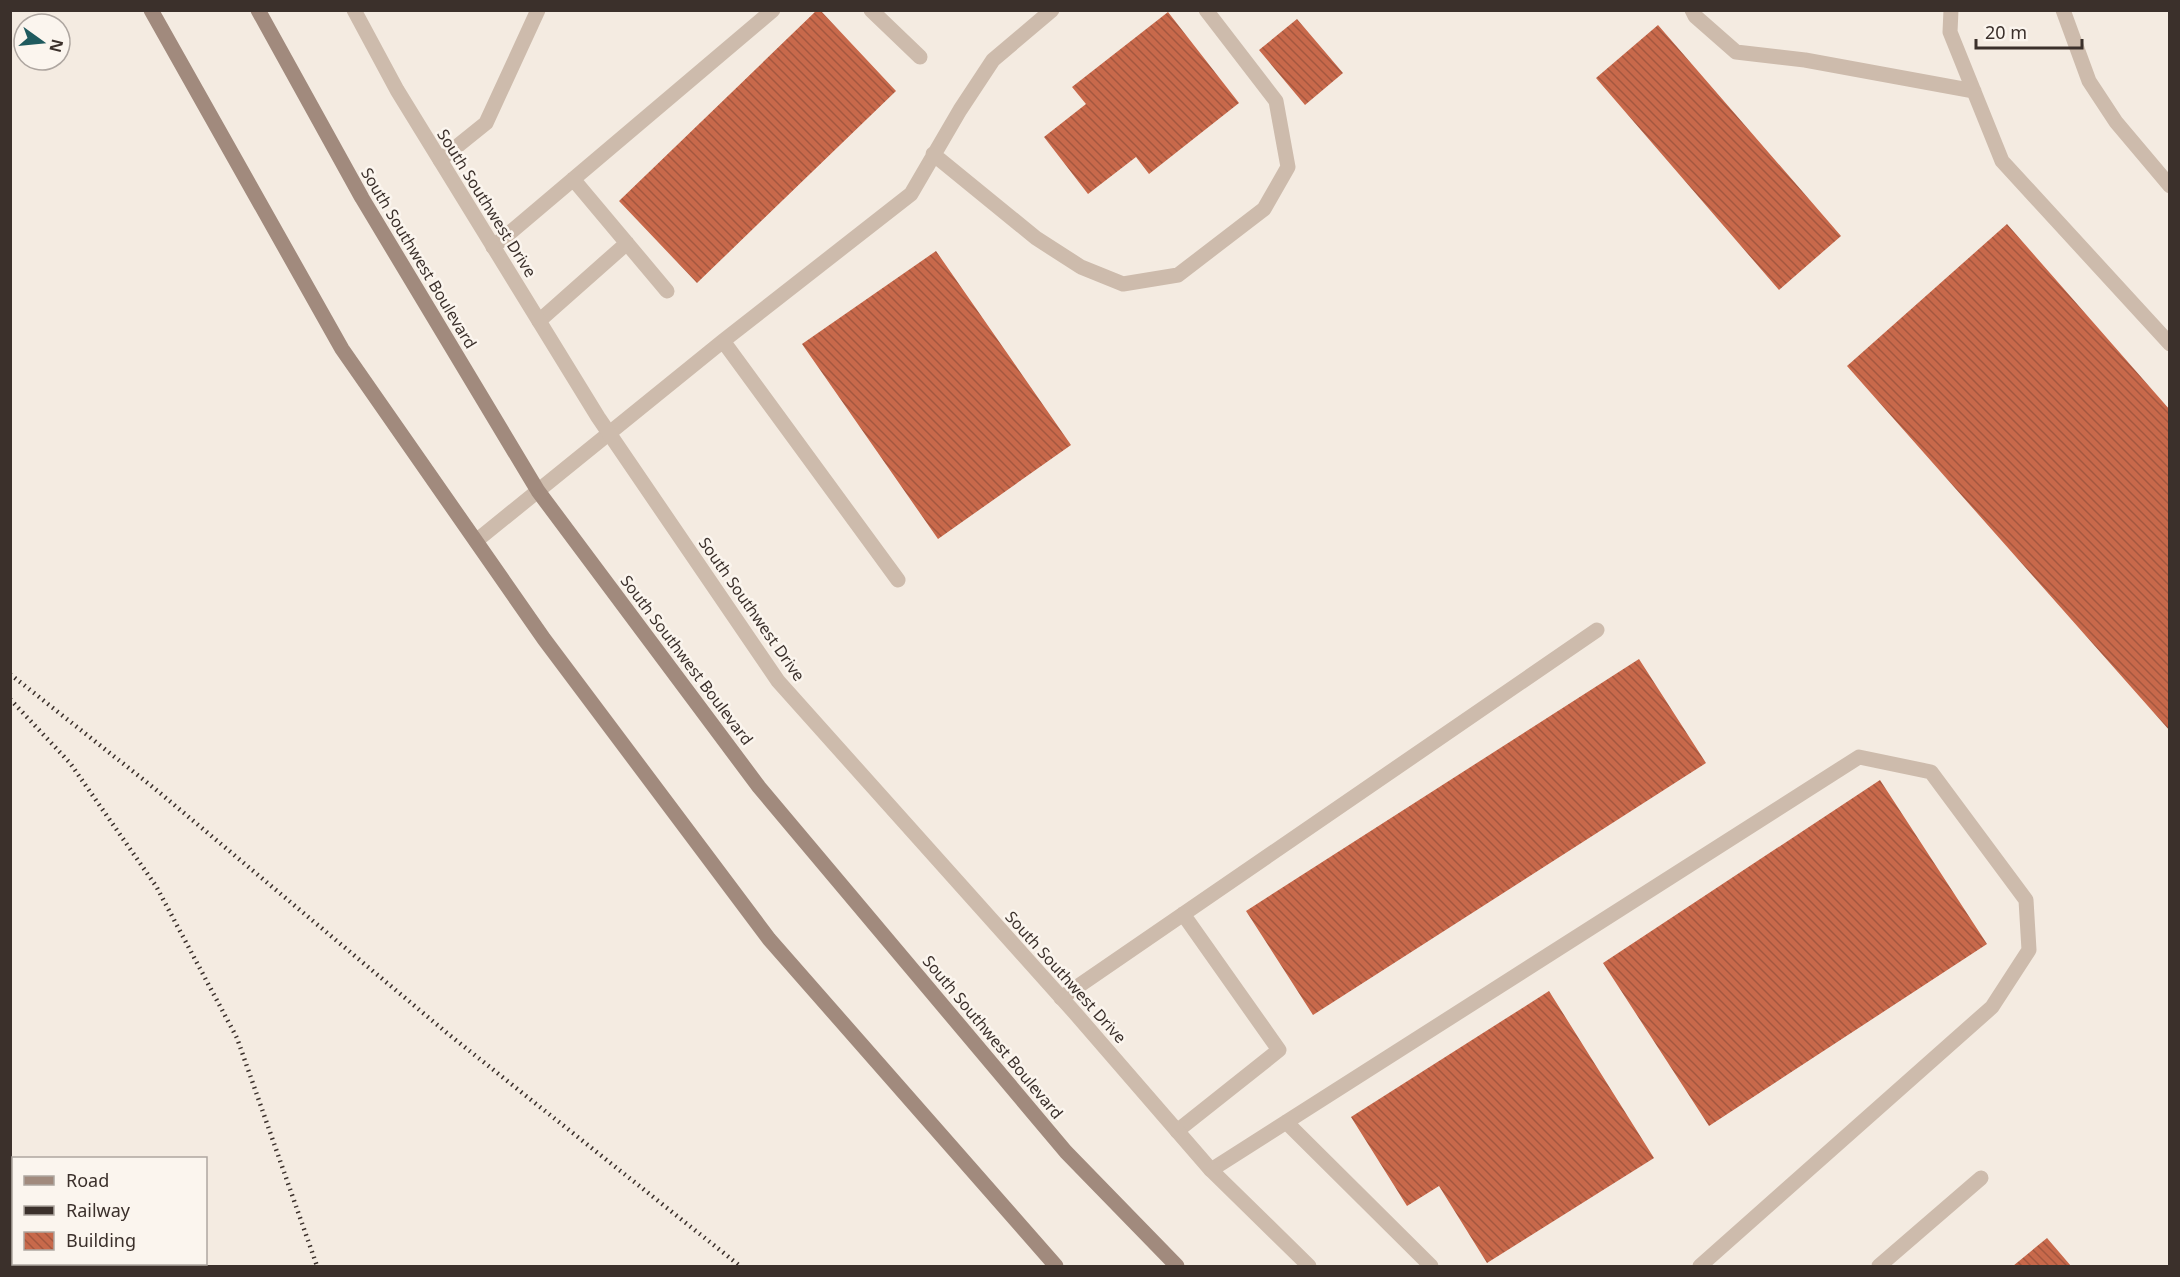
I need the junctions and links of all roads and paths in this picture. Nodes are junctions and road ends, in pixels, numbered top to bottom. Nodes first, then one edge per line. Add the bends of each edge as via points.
1 (150, 10) edge
2 (258, 10) edge
3 (354, 10) edge
4 (538, 10) edge
5 (773, 10) edge
6 (872, 10) edge
7 (1052, 10) edge
8 (1206, 10) edge
9 (1692, 10) edge
10 (1951, 10) edge
11 (2063, 10) edge
12 (920, 57) dead end
13 (1974, 91) junction
14 (933, 154) junction
15 (440, 160) junction
16 (573, 179) junction
17 (2169, 186) edge
18 (627, 243) junction
19 (493, 247) junction
20 (667, 291) dead end
21 (539, 321) junction
22 (723, 341) junction
23 (2169, 344) edge
24 (610, 435) junction
25 (538, 491) junction
26 (476, 541) junction
27 (898, 580) dead end
28 (1597, 630) dead end
29 (1183, 914) junction
30 (1061, 998) junction
31 (1286, 1122) junction
32 (1177, 1131) junction
33 (1211, 1170) junction
34 (1981, 1178) dead end
35 (1056, 1266) edge
36 (1177, 1266) edge
37 (1309, 1266) edge
38 (1431, 1266) edge
39 (1700, 1266) edge
40 (1879, 1266) edge

1 - 26 main road via 342,349
2 - 25 main road, South Southwest Boulevard via 362,198
3 - 15 street, South Southwest Drive
4 - 15 street via 486,123
5 - 16 street
6 - 12 street
7 - 14 street via 993,60
8 - 14 street via 1276,101 1288,167 1264,209 1178,275 1123,284 1081,267 1035,238
9 - 13 street via 1736,52 1805,60
10 - 13 street via 1950,32
11 - 17 street via 2090,81 2116,122
13 - 23 street via 2002,161
14 - 22 street via 911,194
15 - 19 street, South Southwest Drive
16 - 18 street
16 - 19 street
18 - 20 street
18 - 21 street
19 - 21 street, South Southwest Drive
21 - 24 street, South Southwest Drive
22 - 24 street
22 - 27 street
24 - 25 street
24 - 30 street, South Southwest Drive via 778,681
25 - 26 street
25 - 36 main road, South Southwest Boulevard via 759,787 1066,1152
26 - 35 main road via 550,648 769,939
28 - 29 street
29 - 30 street
29 - 32 street via 1279,1050
30 - 32 street, South Southwest Drive
31 - 33 street
31 - 38 street
31 - 39 street via 1859,757 1931,772 2025,900 2029,950 1992,1007
32 - 33 street, South Southwest Drive
33 - 37 street, South Southwest Drive
34 - 40 street

